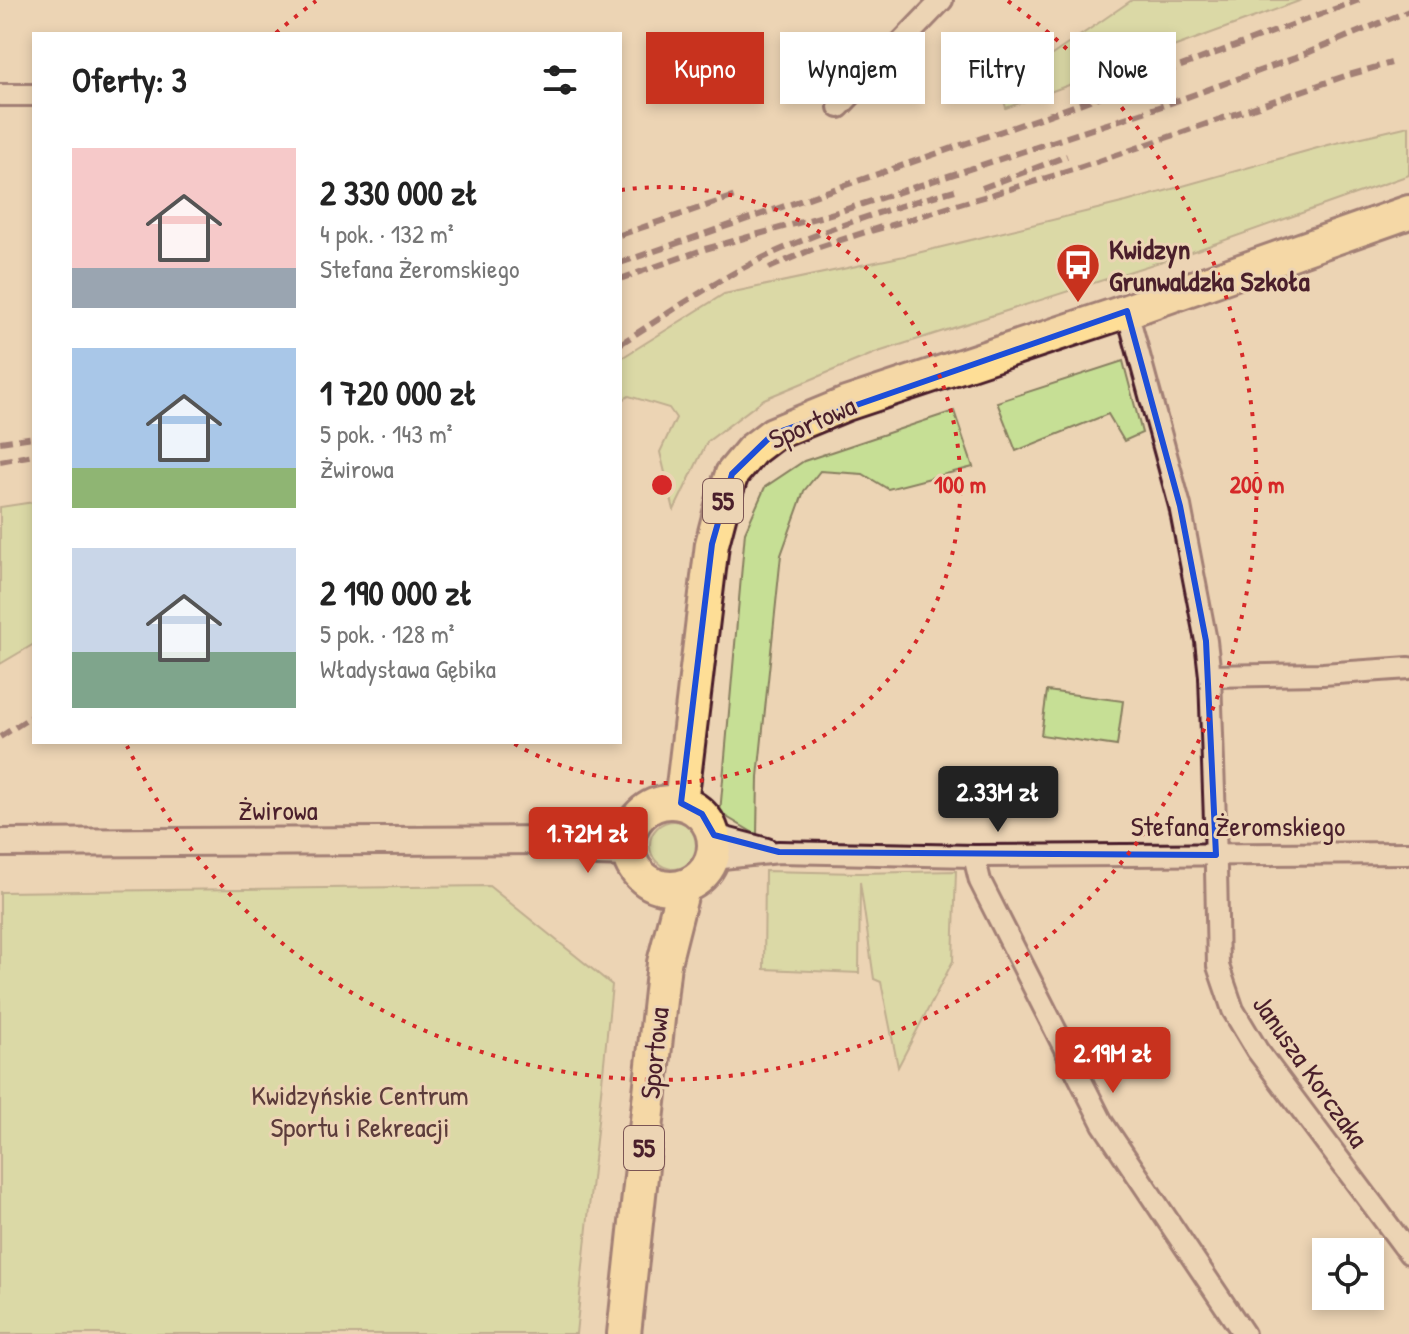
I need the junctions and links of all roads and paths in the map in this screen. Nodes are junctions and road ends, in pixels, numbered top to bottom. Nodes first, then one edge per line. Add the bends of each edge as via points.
1 (942, 0) edge
2 (0, 95) edge
3 (32, 95) edge
4 (839, 107) dead end
5 (1409, 212) edge
6 (1127, 311) junction
7 (1409, 668) edge
8 (1210, 676) junction
9 (681, 803) junction
10 (630, 840) junction
11 (0, 843) edge
12 (714, 847) junction
13 (1409, 853) edge
14 (1216, 855) junction
15 (974, 856) junction
16 (667, 886) junction
17 (1409, 1253) edge
18 (624, 1334) edge
19 (1244, 1334) edge

1 - 4 street
2 - 3 street
5 - 6 main road, 55
6 - 8 street, Janusza Korczaka via 1180,506
6 - 9 main road, Sportowa / 55 via 807,419 752,450 732,474 712,544
7 - 8 street
8 - 14 street, Janusza Korczaka
9 - 10 main road via 652,806 640,815
9 - 12 main road via 702,814
10 - 11 street, Żwirowa via 598,830 557,840
10 - 16 main road via 633,866 641,877
12 - 15 street, Stefana Żeromskiego
12 - 16 main road via 706,872 696,882
13 - 14 street, Stefana Żeromskiego
14 - 15 street, Stefana Żeromskiego
14 - 17 street, Janusza Korczaka via 1218,966 1233,1010 1257,1050
15 - 19 street via 980,881 1103,1124
16 - 18 main road, Sportowa / 55 via 664,963

